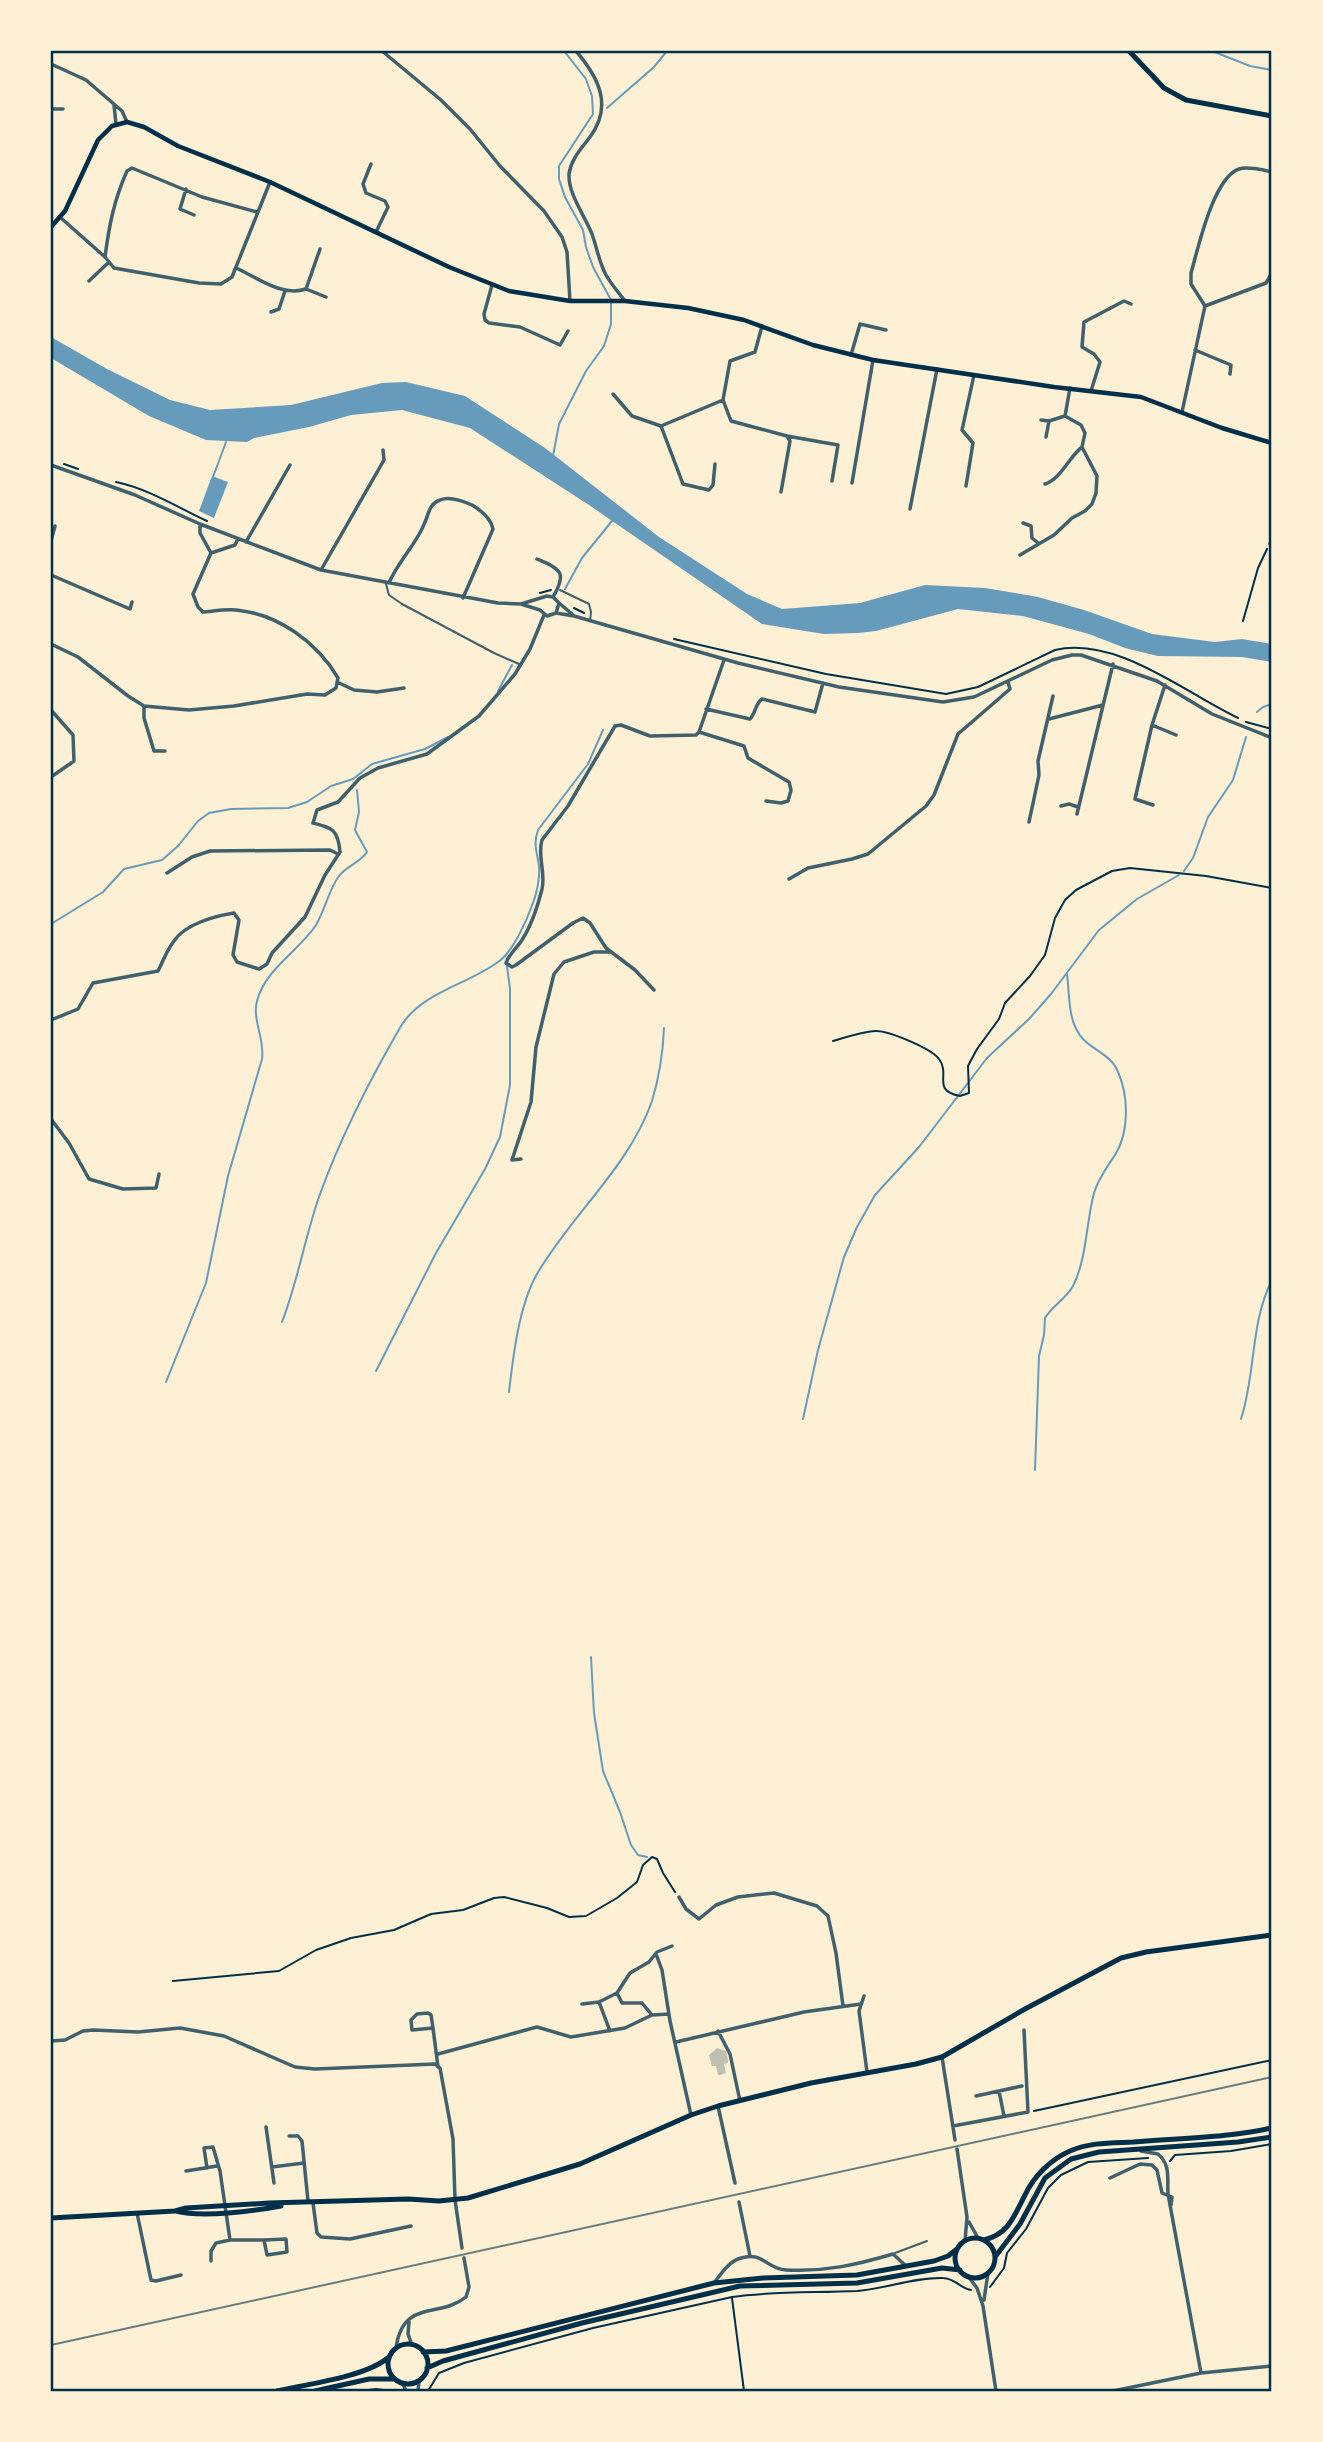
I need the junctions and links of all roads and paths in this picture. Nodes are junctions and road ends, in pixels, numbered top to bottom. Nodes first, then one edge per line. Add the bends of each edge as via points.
1 (382, 51) edge
2 (576, 51) edge
3 (1129, 51) edge
4 (1137, 54) edge
5 (51, 64) edge
6 (114, 105) junction
7 (51, 109) edge
8 (63, 109) dead end
9 (1272, 116) edge
10 (127, 122) junction
11 (116, 124) junction
12 (371, 164) dead end
13 (1272, 172) edge
14 (270, 182) junction
15 (186, 188) junction
16 (258, 212) junction
17 (194, 215) dead end
18 (61, 218) junction
19 (51, 227) edge
20 (376, 232) junction
21 (320, 249) dead end
22 (107, 259) junction
23 (236, 268) junction
24 (1272, 273) edge
25 (89, 281) dead end
26 (492, 285) junction
27 (306, 289) junction
28 (285, 291) junction
29 (326, 297) dead end
30 (625, 301) junction
31 (570, 302) junction
32 (1131, 304) dead end
33 (1205, 306) junction
34 (271, 312) dead end
35 (762, 326) junction
36 (886, 330) dead end
37 (568, 331) dead end
38 (1195, 350) junction
39 (852, 355) junction
40 (873, 360) junction
41 (937, 369) junction
42 (1230, 374) dead end
43 (974, 375) junction
44 (1070, 388) junction
45 (1091, 391) junction
46 (614, 394) dead end
47 (723, 400) junction
48 (1182, 412) junction
49 (1065, 416) junction
50 (1041, 420) dead end
51 (1049, 421) junction
52 (661, 426) junction
53 (787, 436) junction
54 (1046, 437) dead end
55 (1272, 443) edge
56 (1082, 447) junction
57 (383, 450) dead end
58 (60, 462) dead end
59 (715, 464) dead end
60 (51, 465) edge
61 (290, 465) dead end
62 (86, 472) dead end
63 (832, 481) dead end
64 (113, 482) dead end
65 (852, 482) dead end
66 (1045, 484) dead end
67 (967, 486) dead end
68 (781, 492) dead end
69 (910, 509) dead end
70 (1023, 523) dead end
71 (200, 524) junction
72 (215, 524) dead end
73 (55, 526) dead end
74 (238, 539) junction
75 (51, 541) edge
76 (1271, 541) edge
77 (246, 542) junction
78 (1038, 543) junction
79 (211, 553) junction
80 (1020, 555) dead end
81 (537, 559) dead end
82 (321, 570) junction
83 (51, 575) edge
84 (387, 583) junction
85 (556, 593) junction
86 (537, 595) dead end
87 (463, 598) junction
88 (541, 600) junction
89 (132, 602) dead end
90 (559, 603) junction
91 (521, 604) junction
92 (567, 605) dead end
93 (540, 610) junction
94 (556, 613) junction
95 (544, 615) junction
96 (574, 616) junction
97 (590, 619) junction
98 (1243, 621) dead end
99 (673, 639) dead end
100 (51, 644) edge
101 (724, 660) junction
102 (521, 664) junction
103 (1113, 664) junction
104 (1008, 681) junction
105 (337, 682) junction
106 (823, 683) junction
107 (1165, 685) junction
108 (404, 688) dead end
109 (1053, 696) dead end
110 (1103, 705) junction
111 (145, 706) junction
112 (706, 709) junction
113 (51, 710) edge
114 (1049, 719) junction
115 (1152, 725) junction
116 (1272, 729) edge
117 (699, 732) junction
118 (1176, 735) dead end
119 (1272, 738) edge
120 (165, 751) dead end
121 (51, 777) edge
122 (766, 802) dead end
123 (1061, 806) dead end
124 (1153, 806) dead end
125 (1078, 807) junction
126 (1077, 814) dead end
127 (1028, 821) dead end
128 (338, 854) junction
129 (167, 873) dead end
130 (789, 879) dead end
131 (1272, 888) edge
132 (613, 953) junction
133 (654, 990) dead end
134 (51, 1020) edge
135 (833, 1041) dead end
136 (51, 1119) edge
137 (521, 1159) dead end
138 (159, 1174) dead end
139 (679, 1897) joint
140 (1272, 1935) edge
141 (671, 1946) dead end
142 (656, 1954) junction
143 (173, 1981) dead end
144 (617, 1993) junction
145 (864, 1996) dead end
146 (599, 2002) junction
147 (582, 2004) dead end
148 (861, 2004) junction
149 (844, 2006) junction
150 (669, 2014) junction
151 (652, 2015) junction
152 (433, 2028) junction
153 (1024, 2030) dead end
154 (610, 2031) junction
155 (718, 2031) junction
156 (51, 2041) edge
157 (676, 2042) junction
158 (438, 2054) junction
159 (942, 2057) junction
160 (1272, 2060) edge
161 (438, 2067) junction
162 (867, 2072) junction
163 (1022, 2086) dead end
164 (999, 2091) junction
165 (976, 2096) dead end
166 (740, 2101) junction
167 (720, 2106) junction
168 (1028, 2112) junction
169 (691, 2115) junction
170 (1004, 2116) junction
171 (953, 2126) junction
172 (266, 2127) dead end
173 (1272, 2129) edge
174 (289, 2136) dead end
175 (1272, 2137) edge
176 (955, 2140) dead end
177 (1272, 2144) edge
178 (957, 2149) dead end
179 (1135, 2149) junction
180 (1153, 2158) dead end
181 (304, 2164) junction
182 (1170, 2164) dead end
183 (217, 2166) junction
184 (272, 2167) junction
185 (207, 2168) junction
186 (186, 2171) dead end
187 (1110, 2178) dead end
188 (274, 2183) dead end
189 (735, 2183) dead end
190 (1168, 2194) junction
191 (455, 2200) junction
192 (739, 2202) dead end
193 (311, 2203) junction
194 (225, 2209) junction
195 (136, 2213) junction
196 (967, 2217) junction
197 (51, 2218) edge
198 (411, 2226) dead end
199 (981, 2239) junction
200 (264, 2240) junction
201 (230, 2241) junction
202 (927, 2241) dead end
203 (965, 2241) junction
204 (462, 2248) dead end
205 (957, 2249) junction
206 (892, 2254) junction
207 (750, 2256) junction
208 (995, 2257) junction
209 (464, 2258) dead end
210 (211, 2260) dead end
211 (907, 2266) junction
212 (960, 2270) junction
213 (988, 2273) junction
214 (181, 2275) dead end
215 (968, 2276) junction
216 (714, 2283) junction
217 (989, 2288) dead end
218 (971, 2290) dead end
219 (732, 2297) junction
220 (983, 2306) junction
221 (410, 2319) junction
222 (412, 2344) junction
223 (396, 2348) junction
224 (423, 2352) junction
225 (389, 2357) junction
226 (1272, 2366) edge
227 (427, 2368) junction
228 (1200, 2373) junction
229 (394, 2379) junction
230 (419, 2381) junction
231 (403, 2384) junction
232 (277, 2391) edge
233 (314, 2391) edge
234 (360, 2391) edge
235 (392, 2391) edge
236 (406, 2391) edge
237 (418, 2391) edge
238 (428, 2391) edge
239 (744, 2391) edge
240 (996, 2391) edge
241 (1113, 2391) edge

1 - 31 street via 441,100 544,211 567,252
2 - 30 street via 599,87 603,116 572,161 570,186 606,275
3 - 4 main road
4 - 9 main road via 1164,88 1186,100
5 - 6 street via 86,80
6 - 10 street
6 - 11 street
7 - 8 street
10 - 11 main road
10 - 14 main road
11 - 18 main road via 98,140
12 - 20 street via 363,184 366,193 388,207
13 - 33 street via 1242,168 1231,173 1210,209 1191,273 1191,284
14 - 16 street
14 - 20 main road
15 - 16 street
15 - 17 street via 180,209
15 - 22 street via 138,169 127,171 109,219
16 - 23 street
18 - 19 main road
18 - 22 street
20 - 26 main road
21 - 27 street
22 - 23 street via 114,268 199,283 221,284
22 - 25 street
23 - 28 street
24 - 33 street via 1265,283
26 - 31 main road
26 - 37 street via 484,314 489,323 520,327 560,345
27 - 28 street
27 - 29 street
28 - 34 street via 279,309
30 - 31 main road
30 - 35 main road via 688,308
32 - 45 street via 1124,301 1084,322 1082,347 1100,362
33 - 38 street
35 - 39 main road
35 - 47 street via 755,352 730,361
36 - 39 street via 860,324
38 - 42 street via 1231,365
38 - 48 street
39 - 40 main road
40 - 41 main road
40 - 65 street
41 - 43 main road
41 - 69 street
43 - 44 main road
43 - 67 street via 962,430 974,443
44 - 45 main road
44 - 49 street
45 - 48 main road via 1141,397
46 - 52 street via 632,416
47 - 52 street
47 - 53 street via 732,421
48 - 55 main road
49 - 51 street
49 - 56 street via 1081,425 1085,433
50 - 51 street
51 - 54 street
52 - 59 street via 683,484 709,491
53 - 63 street via 838,446
53 - 68 street via 790,441
56 - 66 street
56 - 78 street via 1097,476 1092,504
57 - 82 street via 384,460
58 - 62 path
60 - 71 street via 142,497
61 - 77 street
64 - 72 path via 141,489
70 - 78 street via 1031,526 1032,538
71 - 74 street
71 - 79 street
73 - 75 street
74 - 77 street
74 - 79 street via 235,545
76 - 98 path
77 - 82 street
78 - 80 street
79 - 105 street via 193,594 198,607 203,612 254,613 296,633 317,649
81 - 85 street via 559,571 562,579
82 - 84 street
83 - 89 street via 130,609
84 - 87 street
84 - 87 street via 417,538 431,505 440,499 455,499 485,514 493,529
84 - 102 lane via 389,595 402,604
85 - 86 path via 547,590
85 - 88 street
85 - 90 street
85 - 97 lane via 589,604
87 - 91 street
88 - 91 street
88 - 93 street
90 - 94 street
90 - 96 street
91 - 93 street
92 - 97 path
93 - 95 street
94 - 95 street
94 - 96 street
95 - 102 street
96 - 97 street
97 - 101 street
99 - 116 path via 826,674 947,694 978,687 1055,650 1090,648 1155,670 1218,709
100 - 111 street via 78,657
101 - 106 street
101 - 112 street
102 - 128 street via 479,716 437,748 379,768 360,778 338,802 317,810 313,823 334,831
103 - 104 street via 1072,655
103 - 107 street
103 - 110 street
104 - 106 street via 974,697 943,702
104 - 130 street via 1010,689 958,734 926,806 868,854 808,868
105 - 108 street via 354,690
105 - 111 street via 325,695 189,710
106 - 112 street via 815,712 762,699 750,719
107 - 115 street
107 - 119 street via 1212,714
109 - 114 street
110 - 114 street
110 - 125 street
111 - 120 street via 154,751
112 - 117 street
113 - 121 street via 73,735 74,748 74,761
114 - 127 street
115 - 118 street
115 - 124 street via 1135,799
117 - 122 street via 744,746 748,758 789,782 788,801
117 - 132 street via 650,736 615,726 568,806 542,839 543,884 523,940 508,958 508,965 516,965 583,918
123 - 125 street
125 - 126 street
128 - 129 street via 330,850 210,851
128 - 134 street via 305,917 267,964 258,969 237,962 233,955 239,920 234,913 219,915 175,939 158,971 93,983 78,1009
131 - 135 path via 1130,868 1112,871 1076,890 1055,918 1045,955 1004,1003 999,1018 976,1049 968,1066 968,1093 960,1096 946,1091 939,1058 917,1044 878,1030
132 - 133 street
132 - 137 street via 594,952 564,962 554,974 536,1047 531,1102 512,1160
136 - 138 street via 89,1179 123,1189 156,1188
139 - 143 path via 652,1857 643,1865 637,1882 586,1916 569,1917 526,1902 494,1898 463,1910 431,1914 394,1930 351,1938 316,1950 279,1971
139 - 149 street via 699,1919 738,1896 774,1893 817,1906 828,1916
140 - 159 main road via 1121,1958
141 - 142 street
142 - 144 street via 630,1973
142 - 150 street
144 - 146 street
144 - 151 street via 622,2003 642,2003
145 - 148 street
146 - 147 street
146 - 154 street
148 - 149 street
148 - 162 street
149 - 155 street
150 - 151 street
150 - 157 street
151 - 154 street
152 - 152 street via 412,2030 411,2020 428,2012
152 - 158 street
153 - 168 street
154 - 158 street via 572,2037 537,2027
155 - 157 street
155 - 166 street via 730,2054
156 - 161 street via 93,2029 138,2032 180,2028 224,2036 295,2067 424,2063
157 - 169 street
158 - 161 street
159 - 162 main road
159 - 171 street
160 - 168 path
161 - 191 street via 453,2139
162 - 166 main road
163 - 164 street
164 - 165 street
164 - 170 street
166 - 167 main road
167 - 169 main road
167 - 189 street
168 - 170 street
169 - 191 main road via 580,2164
170 - 171 street
171 - 176 street
172 - 184 street
173 - 199 main road via 1099,2144 1069,2151 1032,2182 1005,2230
174 - 181 street via 302,2141
175 - 179 main road
177 - 182 path via 1175,2155
178 - 196 street
179 - 190 street via 1163,2159 1169,2176
179 - 208 main road via 1090,2153 1052,2171
180 - 217 path via 1088,2162 1061,2175 1048,2188
181 - 184 street
181 - 193 street
183 - 185 street
183 - 185 street via 213,2147 204,2148
183 - 194 street
184 - 188 street
185 - 186 street
187 - 190 street via 1148,2164 1157,2171 1162,2193
190 - 228 street via 1173,2199 1170,2208
191 - 193 main road
191 - 204 street
192 - 207 street
193 - 194 main road
193 - 198 street via 321,2237 350,2239
194 - 195 main road
194 - 201 street
195 - 197 main road
195 - 214 street via 150,2278 156,2281
196 - 199 street
196 - 203 street
199 - 203 main road
199 - 208 main road via 992,2247
200 - 200 street via 267,2255 287,2252 286,2239
200 - 201 street
201 - 210 street via 216,2243
202 - 206 lane
203 - 205 main road
205 - 211 main road via 942,2259
205 - 212 main road
206 - 207 street via 848,2267 787,2270
206 - 211 street
207 - 216 street via 733,2261
208 - 213 main road
209 - 221 street via 469,2287 466,2297
211 - 216 main road via 857,2275
212 - 215 main road
212 - 227 main road via 942,2268 857,2283 740,2286 553,2330
213 - 215 main road
213 - 220 street
215 - 220 street
216 - 224 main road via 453,2349
218 - 219 path via 952,2279 923,2279 857,2291
219 - 238 path via 593,2328 444,2370
219 - 239 path
220 - 240 street
221 - 222 street
221 - 223 street via 401,2328
222 - 223 main road
222 - 224 main road
223 - 225 main road
224 - 227 main road
225 - 229 main road via 388,2369
225 - 232 main road via 359,2372
226 - 228 street
227 - 230 main road
228 - 241 street
229 - 231 main road
229 - 233 main road via 369,2379
230 - 231 main road
230 - 237 street
231 - 236 street
234 - 235 path

